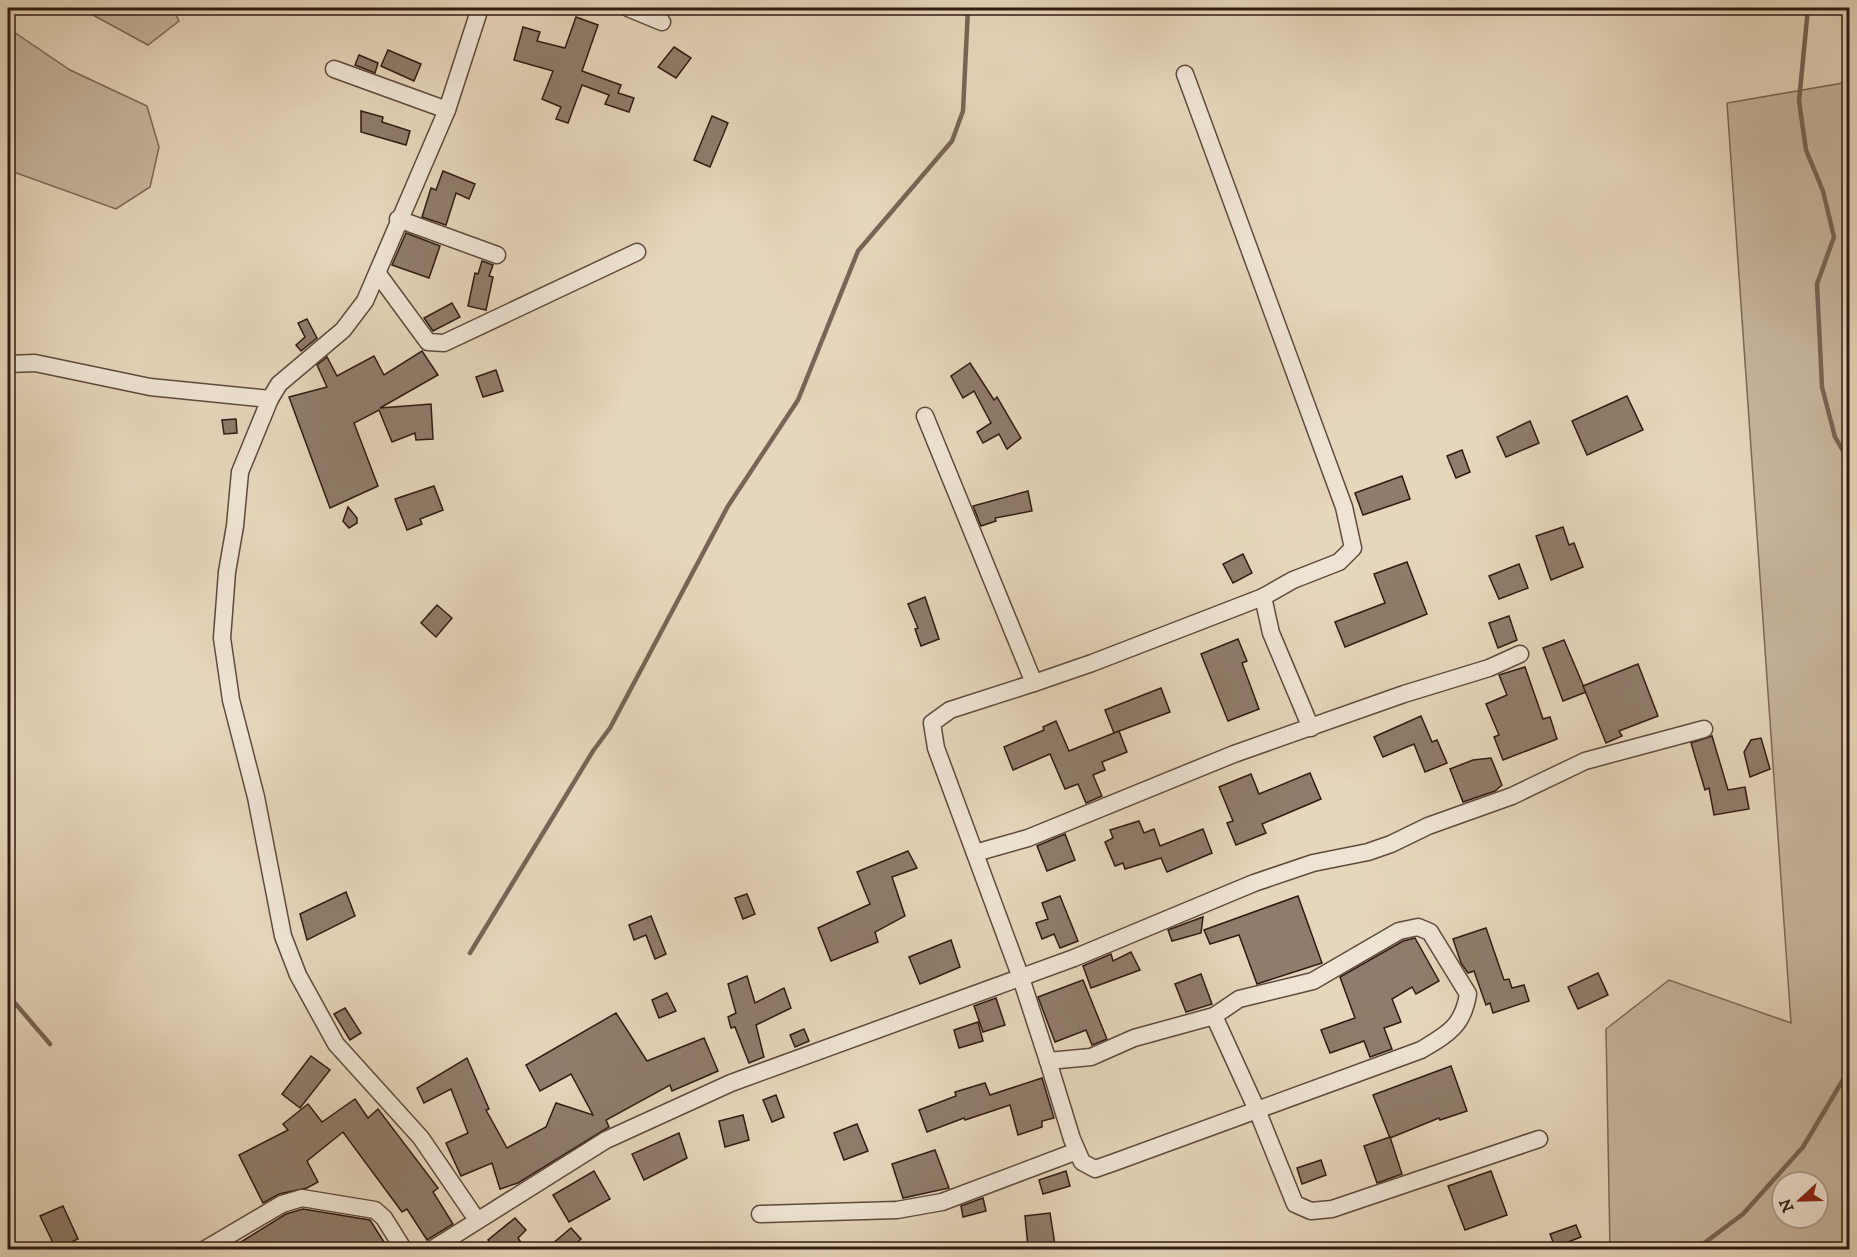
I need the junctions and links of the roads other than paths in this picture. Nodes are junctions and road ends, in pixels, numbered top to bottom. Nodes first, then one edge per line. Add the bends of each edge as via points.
1 (480, 8) edge
2 (628, 8) edge
3 (662, 22) dead end
4 (334, 69) dead end
5 (1185, 74) dead end
6 (447, 110) junction
7 (398, 219) junction
8 (637, 252) dead end
9 (497, 255) dead end
10 (378, 274) junction
11 (8, 364) edge
12 (270, 399) junction
13 (925, 416) dead end
14 (1263, 597) junction
15 (1520, 654) dead end
16 (1034, 683) junction
17 (1311, 728) junction
18 (1704, 729) dead end
19 (975, 854) junction
20 (1021, 978) junction
21 (1214, 1016) junction
22 (1048, 1061) junction
23 (1257, 1110) junction
24 (1539, 1139) dead end
25 (1077, 1151) junction
26 (760, 1214) dead end
27 (477, 1220) junction
28 (204, 1250) edge
29 (404, 1250) edge
30 (431, 1250) edge

1 - 6 street
2 - 3 street
4 - 6 street
5 - 14 street via 1344,507 1353,548 1339,562
6 - 7 street
7 - 9 street
7 - 10 street
8 - 10 street via 444,343 428,342
10 - 12 street via 365,301 343,330 279,384
11 - 12 street via 35,363 150,387
12 - 27 street via 240,472 222,638 231,700 256,797 283,936 298,975 336,1044 421,1138
13 - 16 street
14 - 16 street
14 - 17 street via 1271,633
15 - 17 street via 1490,668
16 - 19 street via 950,710 932,723 936,748
17 - 19 street via 1234,754 1028,838
18 - 20 street via 1586,761 1512,796 1428,826 1391,844 1313,863 1254,883
19 - 20 street
20 - 22 street
20 - 27 street via 731,1083 635,1125
21 - 22 street via 1134,1038 1091,1057
21 - 23 street
21 - 23 street via 1239,999 1313,981 1400,931 1418,927 1430,932 1468,994 1465,1011 1450,1032 1421,1050
22 - 25 street
23 - 24 street via 1295,1204 1311,1211 1332,1209
23 - 25 street via 1095,1169 1082,1162
25 - 26 street via 942,1202 897,1210
27 - 30 street
28 - 29 street via 282,1204 302,1198 375,1210

